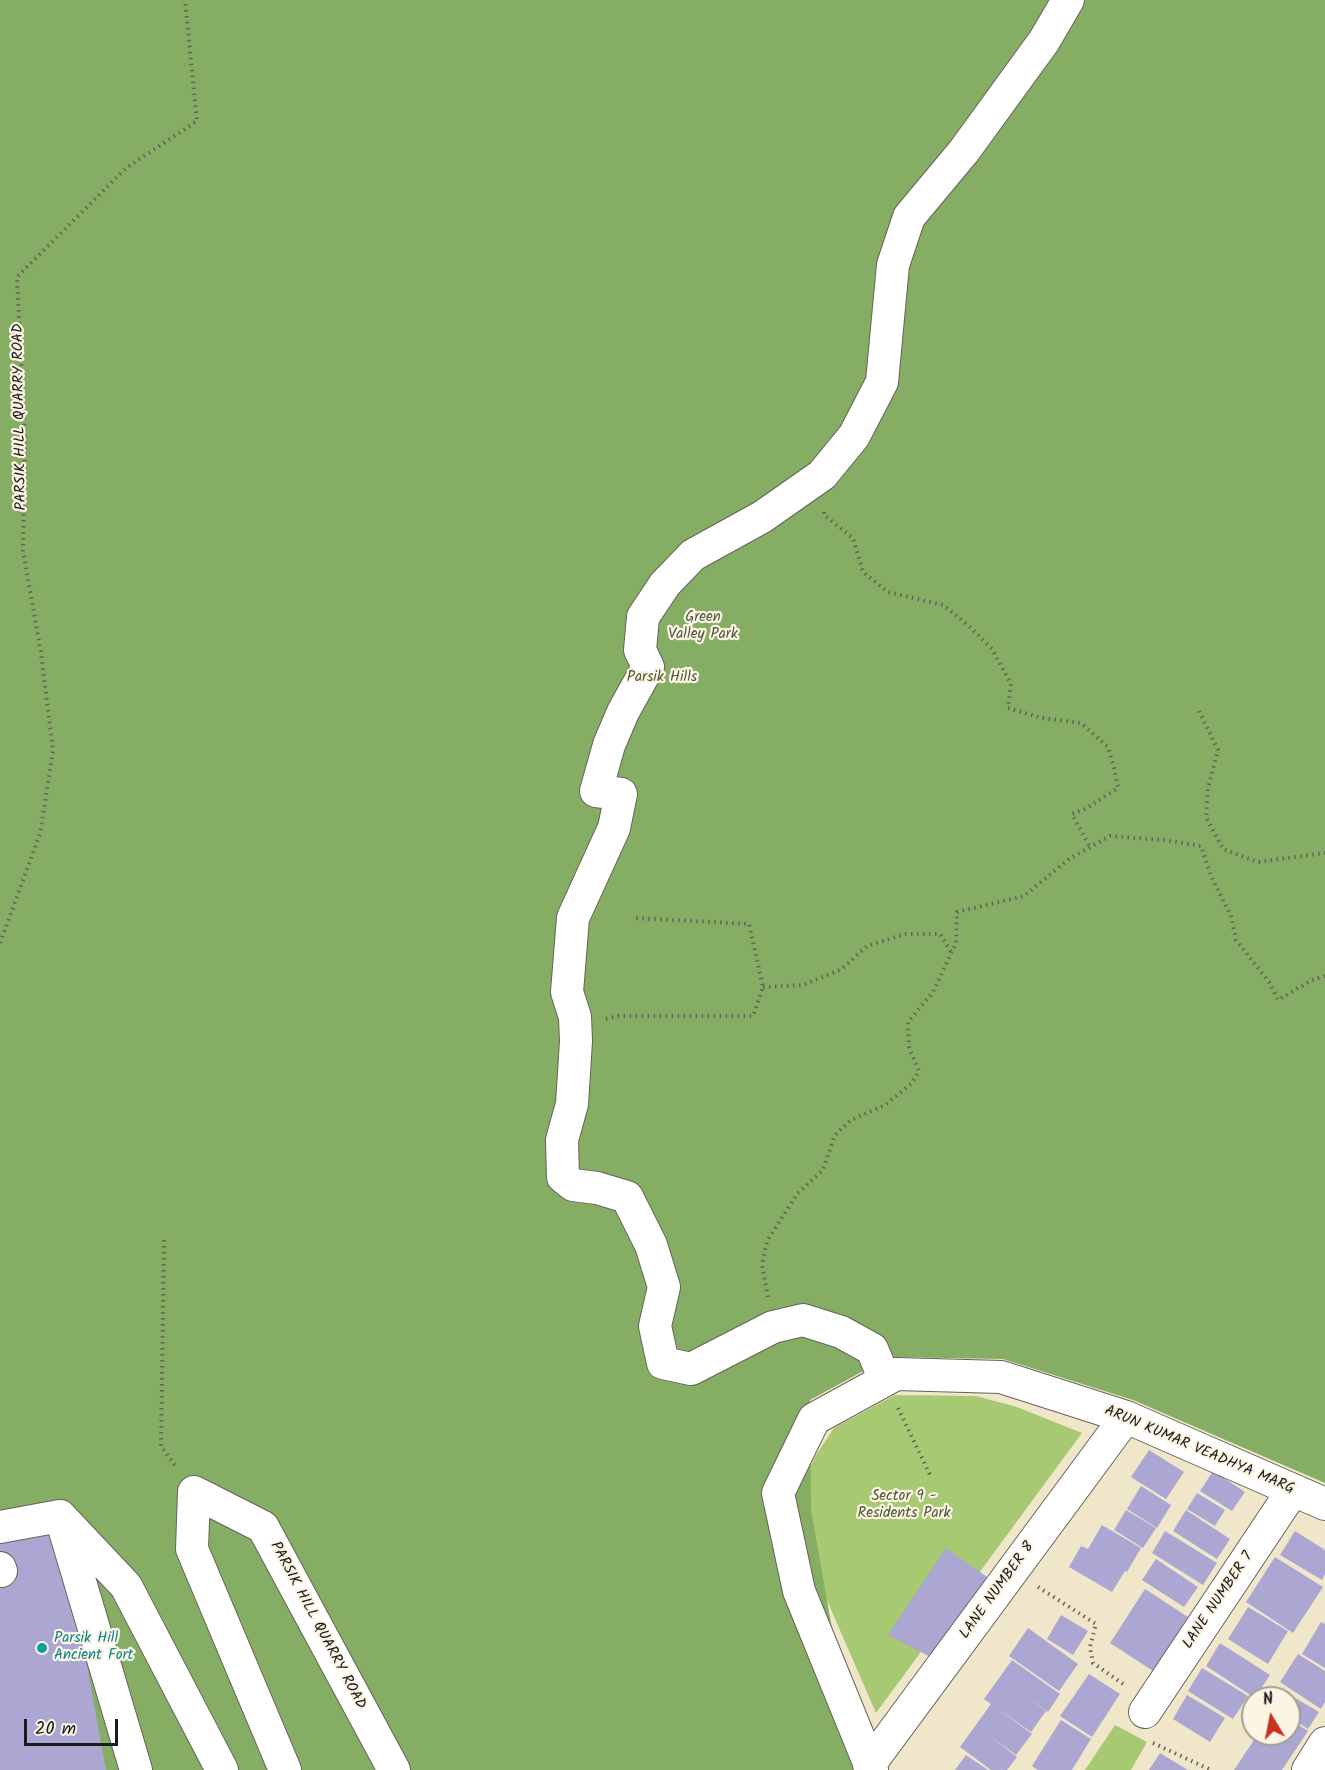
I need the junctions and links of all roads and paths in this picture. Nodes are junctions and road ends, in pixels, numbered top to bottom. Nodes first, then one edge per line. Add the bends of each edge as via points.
1 (185, 0) edge
2 (1068, 0) edge
3 (822, 475) junction
4 (1199, 711) dead end
5 (1090, 847) junction
6 (1325, 853) edge
7 (634, 918) dead end
8 (0, 944) edge
9 (951, 953) junction
10 (1325, 976) edge
11 (763, 987) junction
12 (576, 1024) junction
13 (164, 1240) dead end
14 (774, 1327) junction
15 (885, 1380) junction
16 (1126, 1417) junction
17 (931, 1477) dead end
18 (1293, 1490) junction
19 (194, 1492) junction
20 (1325, 1504) edge
21 (60, 1516) junction
22 (0, 1527) edge
23 (1013, 1571) junction
24 (1149, 1706) joint
25 (1151, 1742) dead end
26 (1325, 1743) edge
27 (871, 1768) edge
28 (136, 1770) edge
29 (222, 1770) edge
30 (285, 1770) edge
31 (394, 1770) edge
32 (1211, 1770) edge
33 (1308, 1770) edge

1 - 8 path, PARSIK HILL QUARRY ROAD via 197,121 126,168 16,277 25,438 23,551 53,751 40,834
2 - 3 street via 1044,41 964,151 909,217 893,265 882,382 854,436
3 - 5 path via 824,515 853,538 863,572 888,592 943,605 969,625 992,649 1011,684 1008,708 1081,723 1108,747 1118,788 1072,814
3 - 12 street via 762,517 693,555 665,584 643,617 640,650 648,667 616,728 596,791 621,794 614,828 573,918 567,992
4 - 6 path via 1218,750 1208,788 1206,817 1223,849 1258,862
5 - 9 path via 1024,896 957,912 956,943
5 - 10 path via 1110,836 1201,846 1231,916 1236,940 1278,1000
7 - 11 path via 749,924
9 - 11 path via 940,934 905,934 867,945 842,969 803,985
9 - 14 path via 933,992 908,1022 909,1048 919,1071 911,1084 885,1105 851,1120 835,1135 823,1170 798,1193 767,1241 762,1265
11 - 12 path via 753,1016 618,1016
12 - 14 street via 572,1104 562,1140 563,1177 573,1185 627,1197 651,1245 664,1287 655,1326 663,1363 691,1368
13 - 19 path via 161,1446
14 - 15 street via 802,1320 841,1332 872,1349
15 - 16 street, ARUN KUMAR VEADHYA MARG via 896,1374 1001,1377
15 - 17 path
15 - 27 street, ARUN KUMAR VEADHYA MARG via 814,1419 777,1493 799,1591
16 - 18 street, ARUN KUMAR VEADHYA MARG
16 - 23 street, LANE NUMBER 8
18 - 20 street, ARUN KUMAR VEADHYA MARG
18 - 24 street, LANE NUMBER 7
19 - 30 street via 192,1549
19 - 31 street, PARSIK HILL QUARRY ROAD via 263,1527
21 - 22 street
21 - 28 street
21 - 29 street via 126,1586
23 - 24 path via 1096,1624 1090,1647 1093,1663
23 - 27 street, LANE NUMBER 8
25 - 32 path
26 - 33 street

